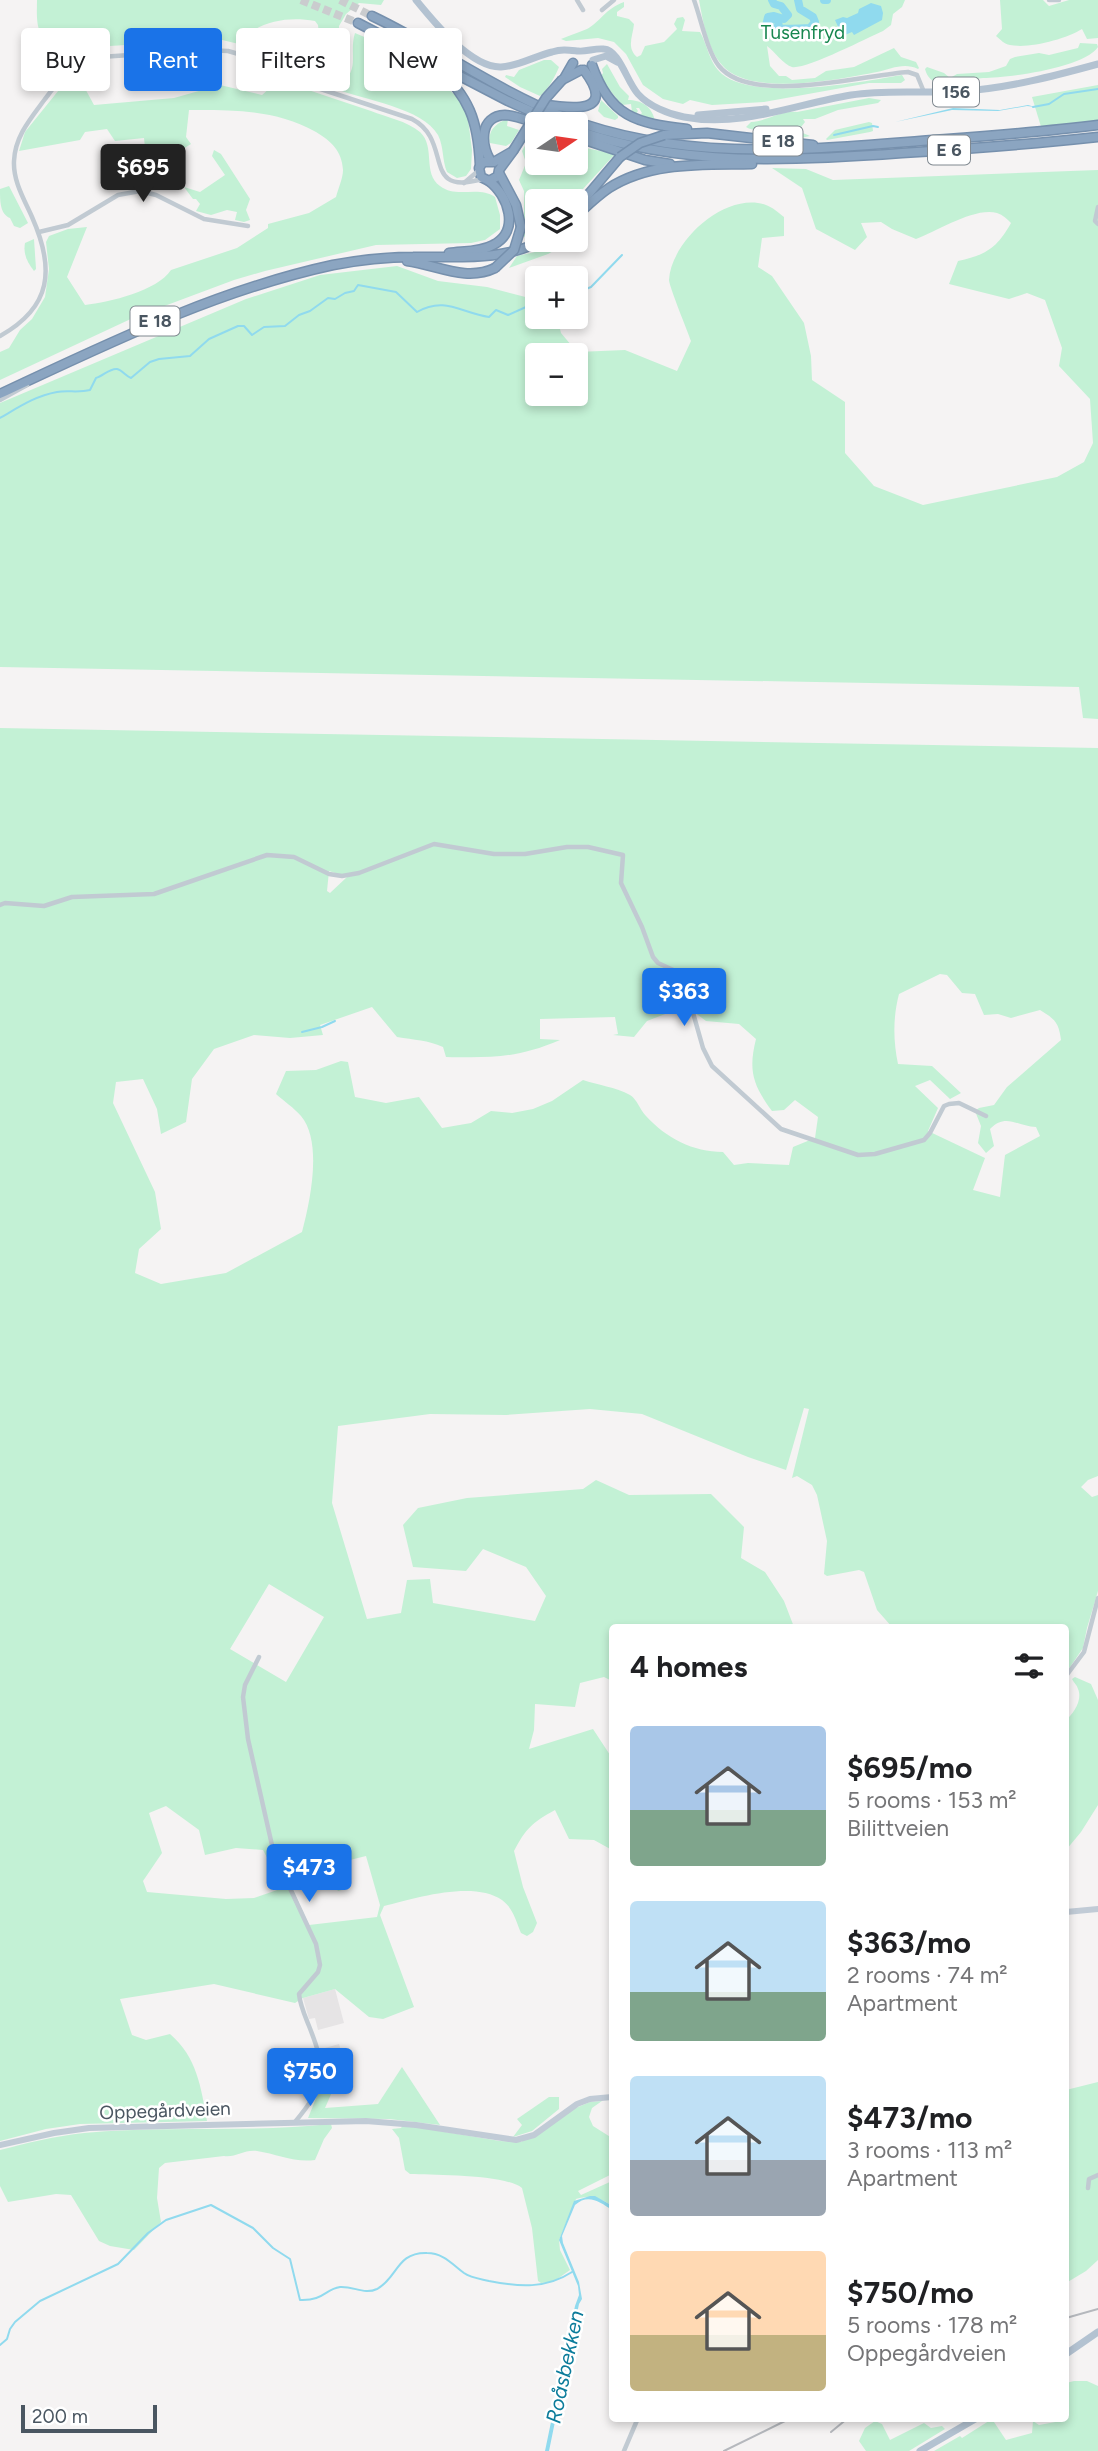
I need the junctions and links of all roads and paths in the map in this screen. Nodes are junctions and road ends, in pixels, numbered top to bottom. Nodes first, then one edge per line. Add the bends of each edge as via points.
1 (415, 0) edge
2 (578, 0) edge
3 (614, 0) edge
4 (694, 0) edge
5 (1049, 0) edge
6 (1059, 0) edge
7 (583, 10) dead end
8 (602, 10) dead end
9 (372, 16) tunnel mouth
10 (358, 23) tunnel mouth
11 (368, 28) edge
12 (559, 50) junction
13 (582, 51) junction
14 (573, 61) junction
15 (619, 63) junction
16 (1098, 64) edge
17 (587, 66) junction
18 (462, 76) edge
19 (563, 78) junction
20 (458, 91) edge
21 (924, 93) junction
22 (527, 101) junction
23 (532, 112) edge
24 (525, 120) edge
25 (1098, 125) edge
26 (707, 133) junction
27 (588, 134) edge
28 (1098, 137) edge
29 (588, 141) edge
30 (848, 147) junction
31 (800, 159) junction
32 (684, 165) junction
33 (496, 166) junction
34 (482, 174) junction
35 (588, 195) edge
36 (588, 206) edge
37 (1098, 207) edge
38 (1098, 224) edge
39 (248, 226) dead end
40 (39, 232) junction
41 (525, 243) edge
42 (525, 248) edge
43 (444, 253) junction
44 (380, 258) junction
45 (0, 336) edge
46 (37, 377) junction
47 (0, 392) edge
48 (0, 400) edge
49 (0, 905) edge
50 (986, 1116) dead end
51 (1098, 1598) edge
52 (259, 1657) dead end
53 (1069, 1672) edge
54 (1098, 1909) edge
55 (1069, 1912) edge
56 (609, 2097) edge
57 (295, 2123) junction
58 (0, 2145) edge
59 (1098, 2175) edge
60 (1088, 2188) dead end
61 (1098, 2332) edge
62 (1069, 2352) edge
63 (636, 2422) edge
64 (962, 2422) edge
65 (970, 2422) edge
66 (624, 2451) edge
67 (919, 2451) edge

1 - 12 main road via 453,40 488,65 508,66
2 - 7 street
3 - 8 street
4 - 21 street via 714,59 736,80 821,84 913,72
5 - 6 street
9 - 22 highway, E 6
10 - 11 highway
12 - 13 main road
12 - 14 main road
13 - 14 main road
13 - 15 main road via 608,50
13 - 17 main road
14 - 17 main road
14 - 19 highway
15 - 17 main road via 607,56
15 - 21 main road, 156 via 641,97 654,106 696,119 734,119 852,95
16 - 21 main road, 156 via 997,87
17 - 19 highway
17 - 22 highway, E 6 via 595,89 594,100 586,107
17 - 26 highway via 622,113 649,124
18 - 23 highway
19 - 33 highway, bridge via 509,155
20 - 34 highway via 478,134
22 - 30 highway, E 6 via 592,127 675,145 748,150
24 - 33 highway via 508,115 487,124 485,152
25 - 30 highway, E 6
26 - 30 highway, E 18
26 - 35 highway, E 18, bridge via 664,135 635,146
27 - 31 highway, E 6 via 674,154
28 - 31 highway, E 6
29 - 32 highway via 645,160
31 - 32 highway, E 18
32 - 36 highway, E 18 via 627,178
33 - 34 highway
33 - 34 highway via 495,178
33 - 44 highway, bridge via 516,205 520,227 514,250 495,268 467,274
34 - 40 street via 455,183 445,177 434,142 418,122 287,78 234,52 92,57 69,68 23,128 14,156 17,182
34 - 43 highway via 502,192 509,227 503,238 484,249
37 - 38 street
39 - 40 street via 204,219 140,191 118,195 68,225
40 - 45 street via 45,268 40,298 26,319
41 - 43 highway, E 18 via 487,253
42 - 44 highway, E 18 via 487,257
43 - 47 highway, E 18 via 358,257 296,271 162,318
44 - 46 highway, E 18 via 297,274 217,301
46 - 47 highway, E 18
46 - 48 street
49 - 50 street via 44,906 72,897 154,894 267,855 293,857 342,876 434,844 494,854 568,847 610,851 623,855 621,883 653,957 682,974 712,1066 781,1129 858,1155 876,1154 924,1140 948,1104 959,1102
51 - 53 street via 1084,1652
52 - 57 street via 243,1697 248,1739 274,1854 316,1944 320,1965 299,1994 299,2001 322,2076 310,2104
54 - 55 main road
56 - 57 main road, Oppegårdveien via 577,2104 534,2135 516,2140 391,2122
57 - 58 main road, Oppegårdveien via 89,2128
59 - 60 street via 1092,2176
61 - 62 main road
63 - 66 street
64 - 67 main road
65 - 67 main road

